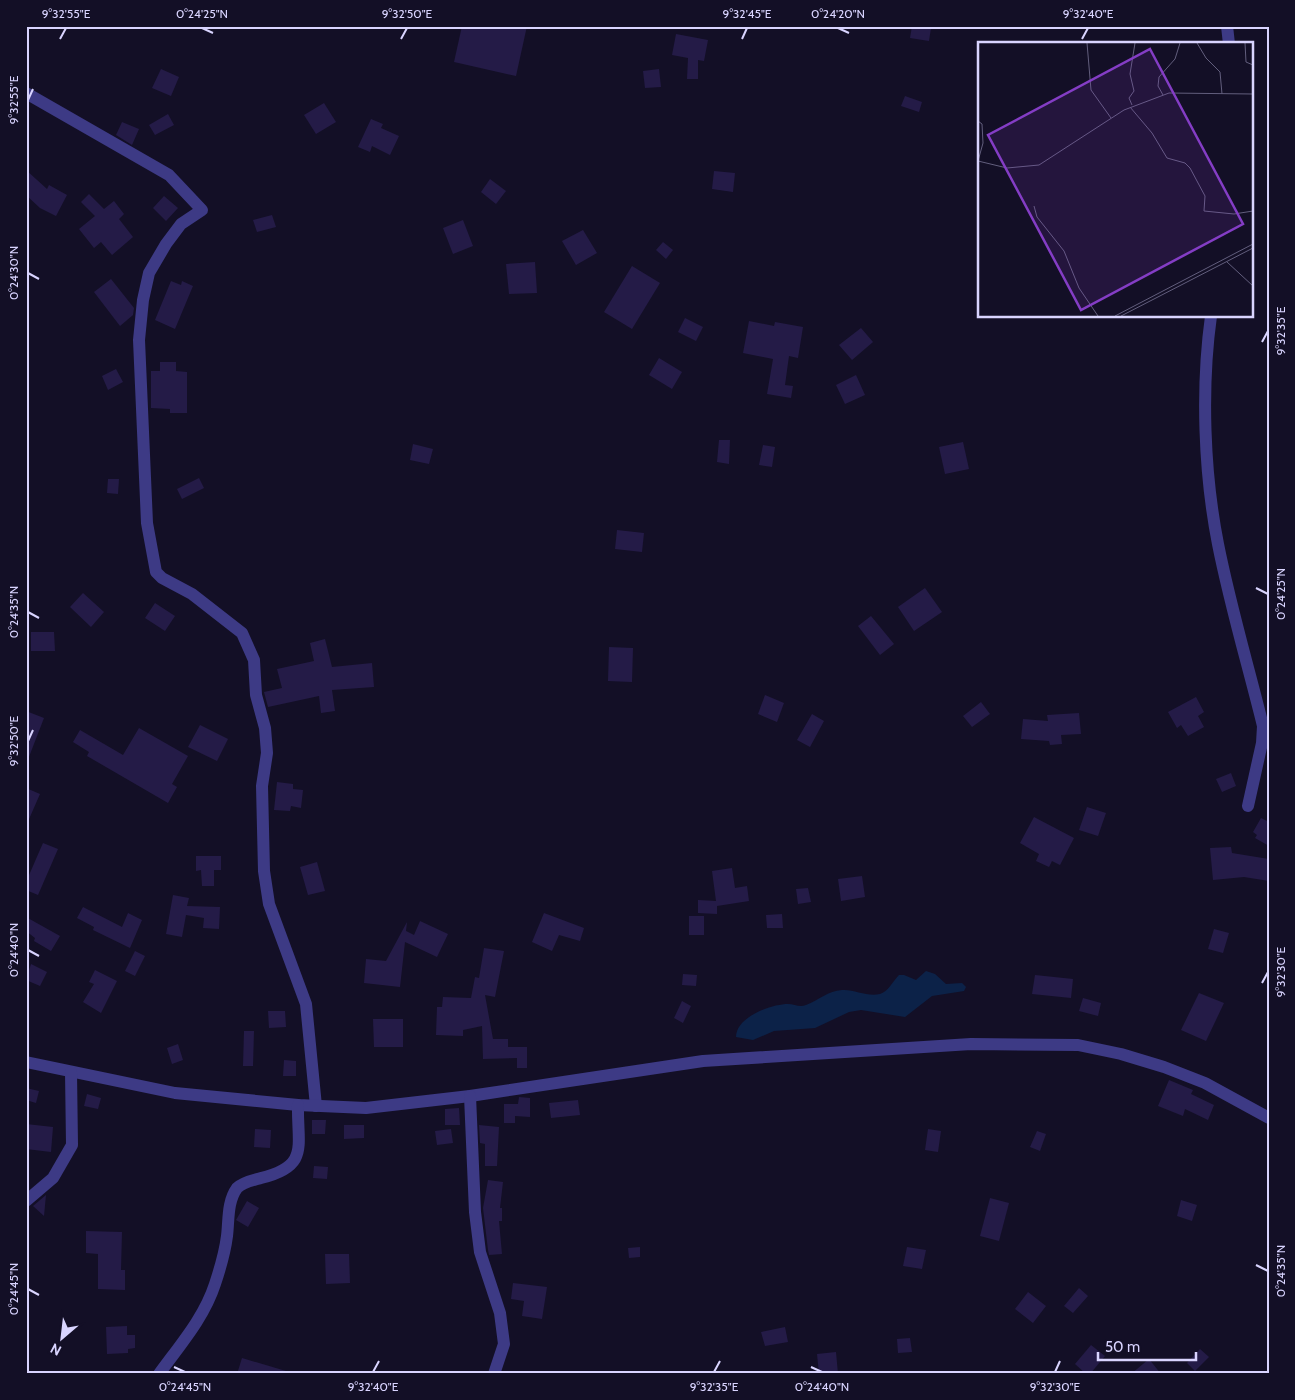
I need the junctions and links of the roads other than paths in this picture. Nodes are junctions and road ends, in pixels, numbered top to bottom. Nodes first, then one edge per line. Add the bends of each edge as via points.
1 (1227, 26) edge
2 (1229, 42) edge
3 (26, 93) edge
4 (1211, 318) edge
5 (1248, 806) dead end
6 (26, 1062) edge
7 (71, 1072) junction
8 (470, 1096) junction
9 (298, 1105) junction
10 (316, 1106) junction
11 (1269, 1118) edge
12 (26, 1201) edge
13 (159, 1374) edge
14 (494, 1374) edge

1 - 2 street
3 - 10 street via 169,176 202,210 181,224 166,244 149,273 143,300 140,340 146,523 156,572 192,594 242,633 254,660 256,695 265,728 267,754 262,786 264,871 269,904 306,1004
4 - 5 street via 1205,425 1211,495 1218,544 1263,726
6 - 7 street
7 - 9 street via 175,1092
7 - 12 street via 72,1144 53,1178
8 - 10 street via 366,1108
8 - 11 street via 703,1062 926,1046 1050,1044 1087,1047 1164,1067 1204,1082
8 - 14 street via 479,1244 500,1313 504,1344
9 - 10 street
9 - 13 street via 299,1151 293,1165 238,1188 230,1204 227,1237 215,1284 203,1313

